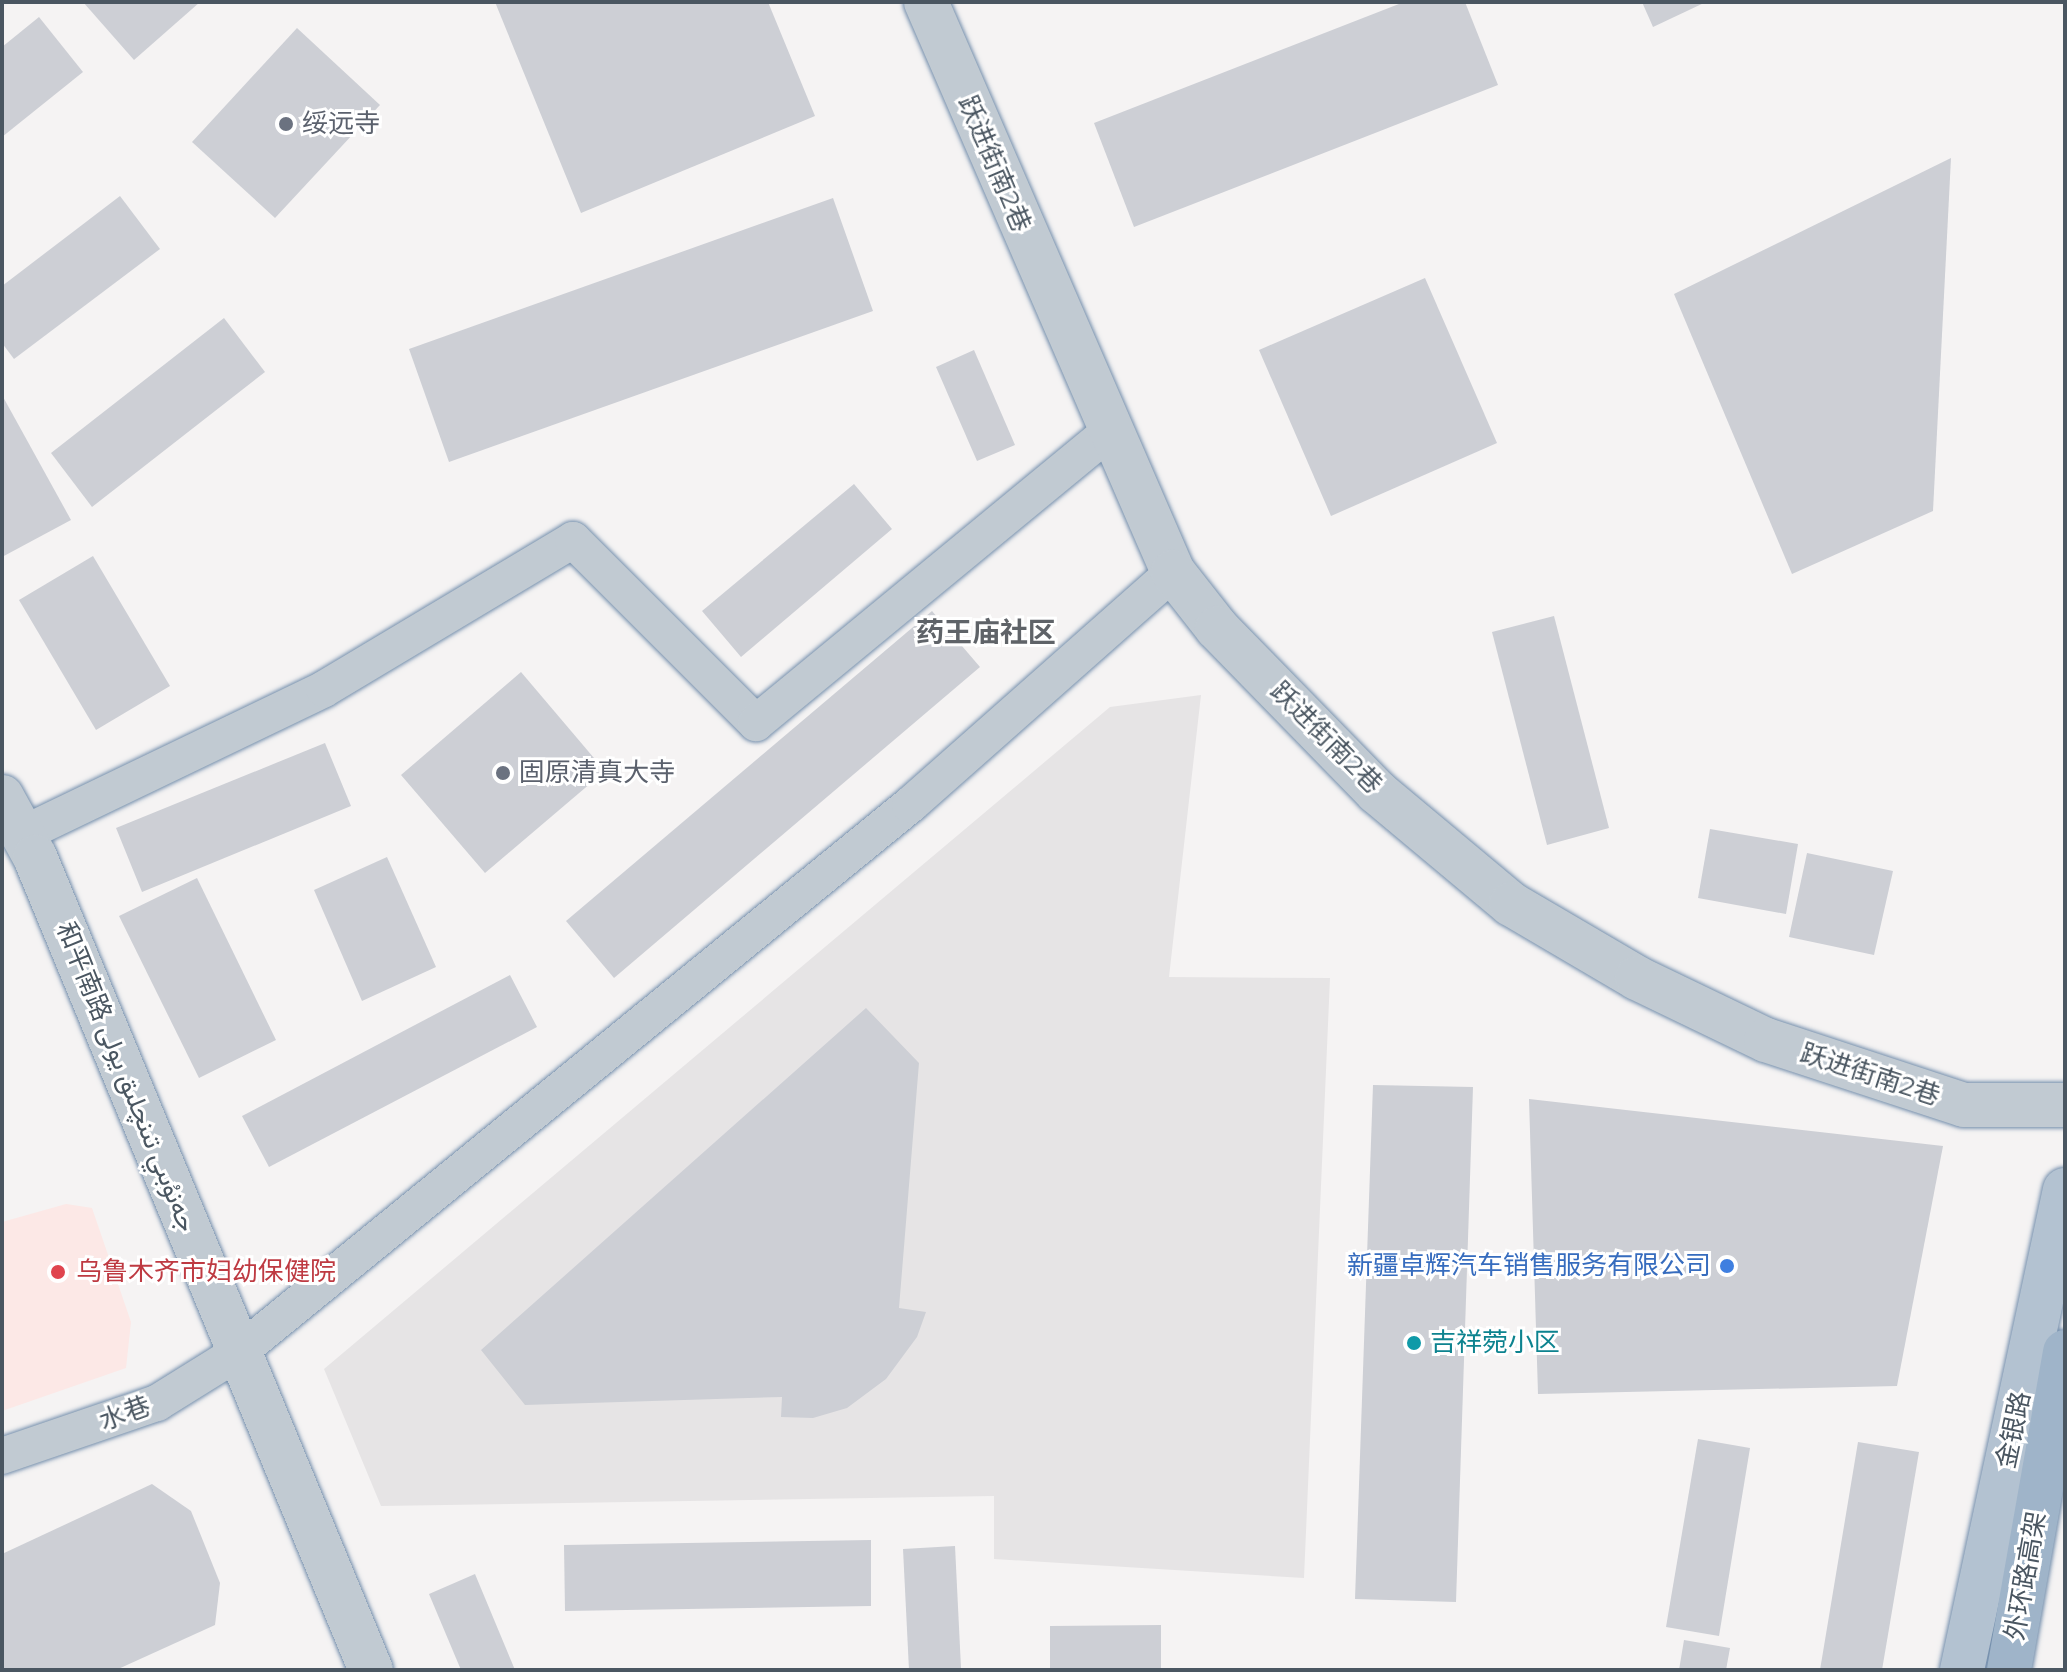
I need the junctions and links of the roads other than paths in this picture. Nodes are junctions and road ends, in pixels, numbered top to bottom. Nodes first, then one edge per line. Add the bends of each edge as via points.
1 (926, 2) edge
2 (1109, 432) junction
3 (1173, 572) junction
4 (12, 816) edge
5 (2065, 1105) edge
6 (2065, 1190) edge
7 (239, 1352) junction
8 (2065, 1352) edge
9 (2, 1456) edge
10 (2009, 1667) edge
11 (371, 1670) edge
12 (1962, 1670) edge

1 - 2 street, 跃进街南2巷
2 - 3 street, 跃进街南2巷
2 - 4 street via 756,723 573,540 324,689
3 - 5 street, 跃进街南2巷 via 1217,628 1377,792 1511,904 1637,978 1766,1040 1964,1105
3 - 7 street, 水巷 via 898,815
4 - 7 street, 和平南路 جەنۇبىي تىنچلىق يولى
6 - 12 main road, 金银路
7 - 9 street, 水巷 via 157,1403
7 - 11 street, 和平南路 جەنۇبىي تىنچلىق يولى
8 - 10 highway, 外环路高架

